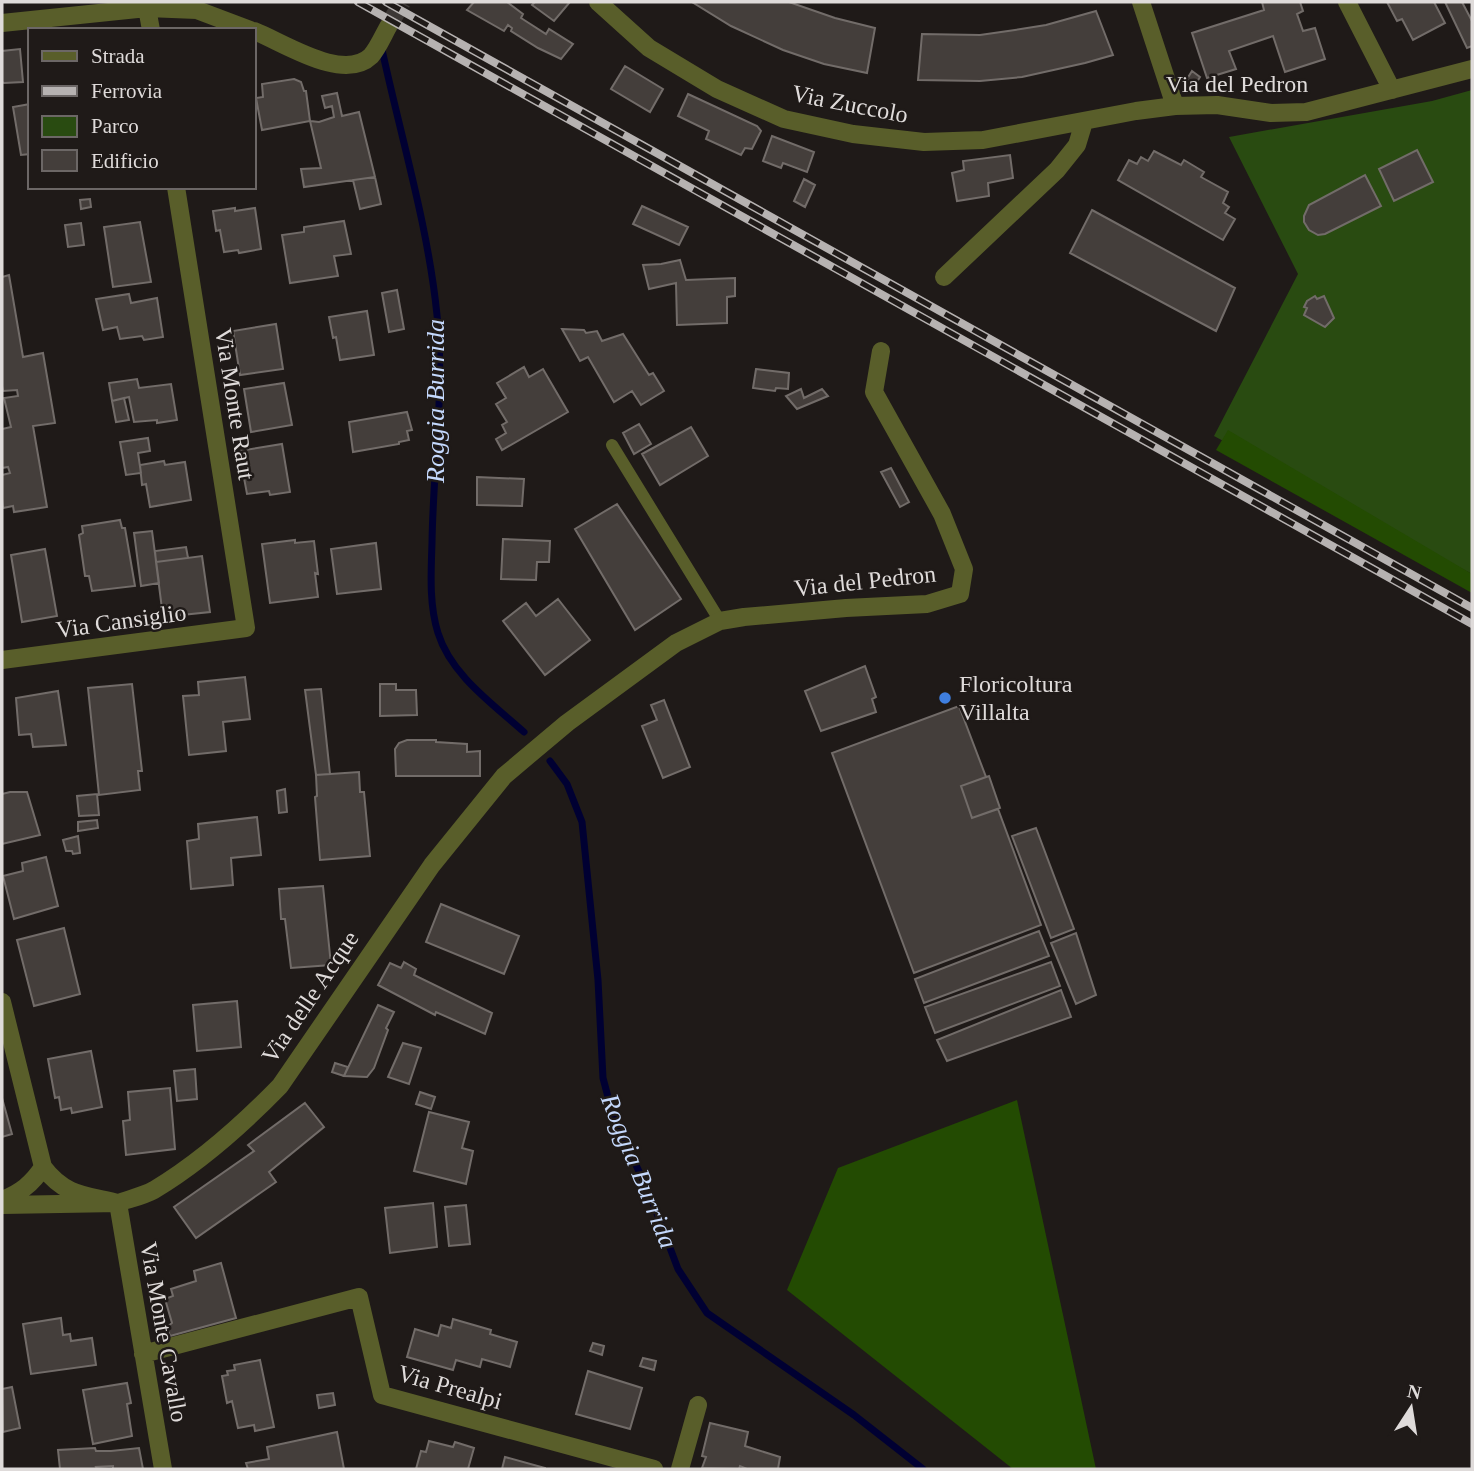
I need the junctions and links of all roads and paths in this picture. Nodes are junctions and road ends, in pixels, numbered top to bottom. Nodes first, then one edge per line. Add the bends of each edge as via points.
1 (598, 2) edge
2 (1141, 2) edge
3 (1347, 2) edge
4 (148, 8) junction
5 (2, 23) edge
6 (388, 27) tunnel mouth
7 (151, 28) edge
8 (246, 28) edge
9 (256, 32) edge
10 (1472, 69) edge
11 (1392, 90) junction
12 (1175, 106) junction
13 (1084, 122) junction
14 (176, 189) edge
15 (944, 276) dead end
16 (881, 351) dead end
17 (612, 445) dead end
18 (720, 621) junction
19 (246, 628) joint
20 (2, 660) edge
21 (504, 776) joint
22 (2, 1002) edge
23 (43, 1167) junction
24 (2, 1202) edge
25 (118, 1203) junction
26 (143, 1354) junction
27 (698, 1405) dead end
28 (163, 1469) edge
29 (654, 1469) edge
30 (680, 1469) edge

1 - 13 street, Via Zuccolo via 649,48 718,89 784,119 853,134 924,142 983,140
2 - 12 street
3 - 11 street
4 - 5 street
4 - 7 street
4 - 8 street via 197,10
6 - 9 street via 373,54 356,64 333,64
10 - 11 street, Via del Pedron
11 - 12 street, Via del Pedron via 1306,112
12 - 13 street, Via del Pedron
13 - 15 street via 1077,145 1057,170
14 - 19 street, Via Monte Raut
16 - 18 street, Via del Pedron via 874,392 942,514 964,569 960,594 927,604
17 - 18 lane
18 - 21 street, Via del Pedron via 676,643
19 - 20 street, Via Cansiglio
21 - 25 street, Via delle Acque via 432,865 279,1086 252,1115 152,1191
22 - 23 street
23 - 24 street, Via delle Acque via 35,1180
23 - 25 street via 68,1191
24 - 25 street, Via delle Acque
25 - 26 street, Via Monte Cavallo
26 - 28 street, Via Monte Cavallo
26 - 29 street, Via Prealpi via 359,1297 382,1395
27 - 30 street

